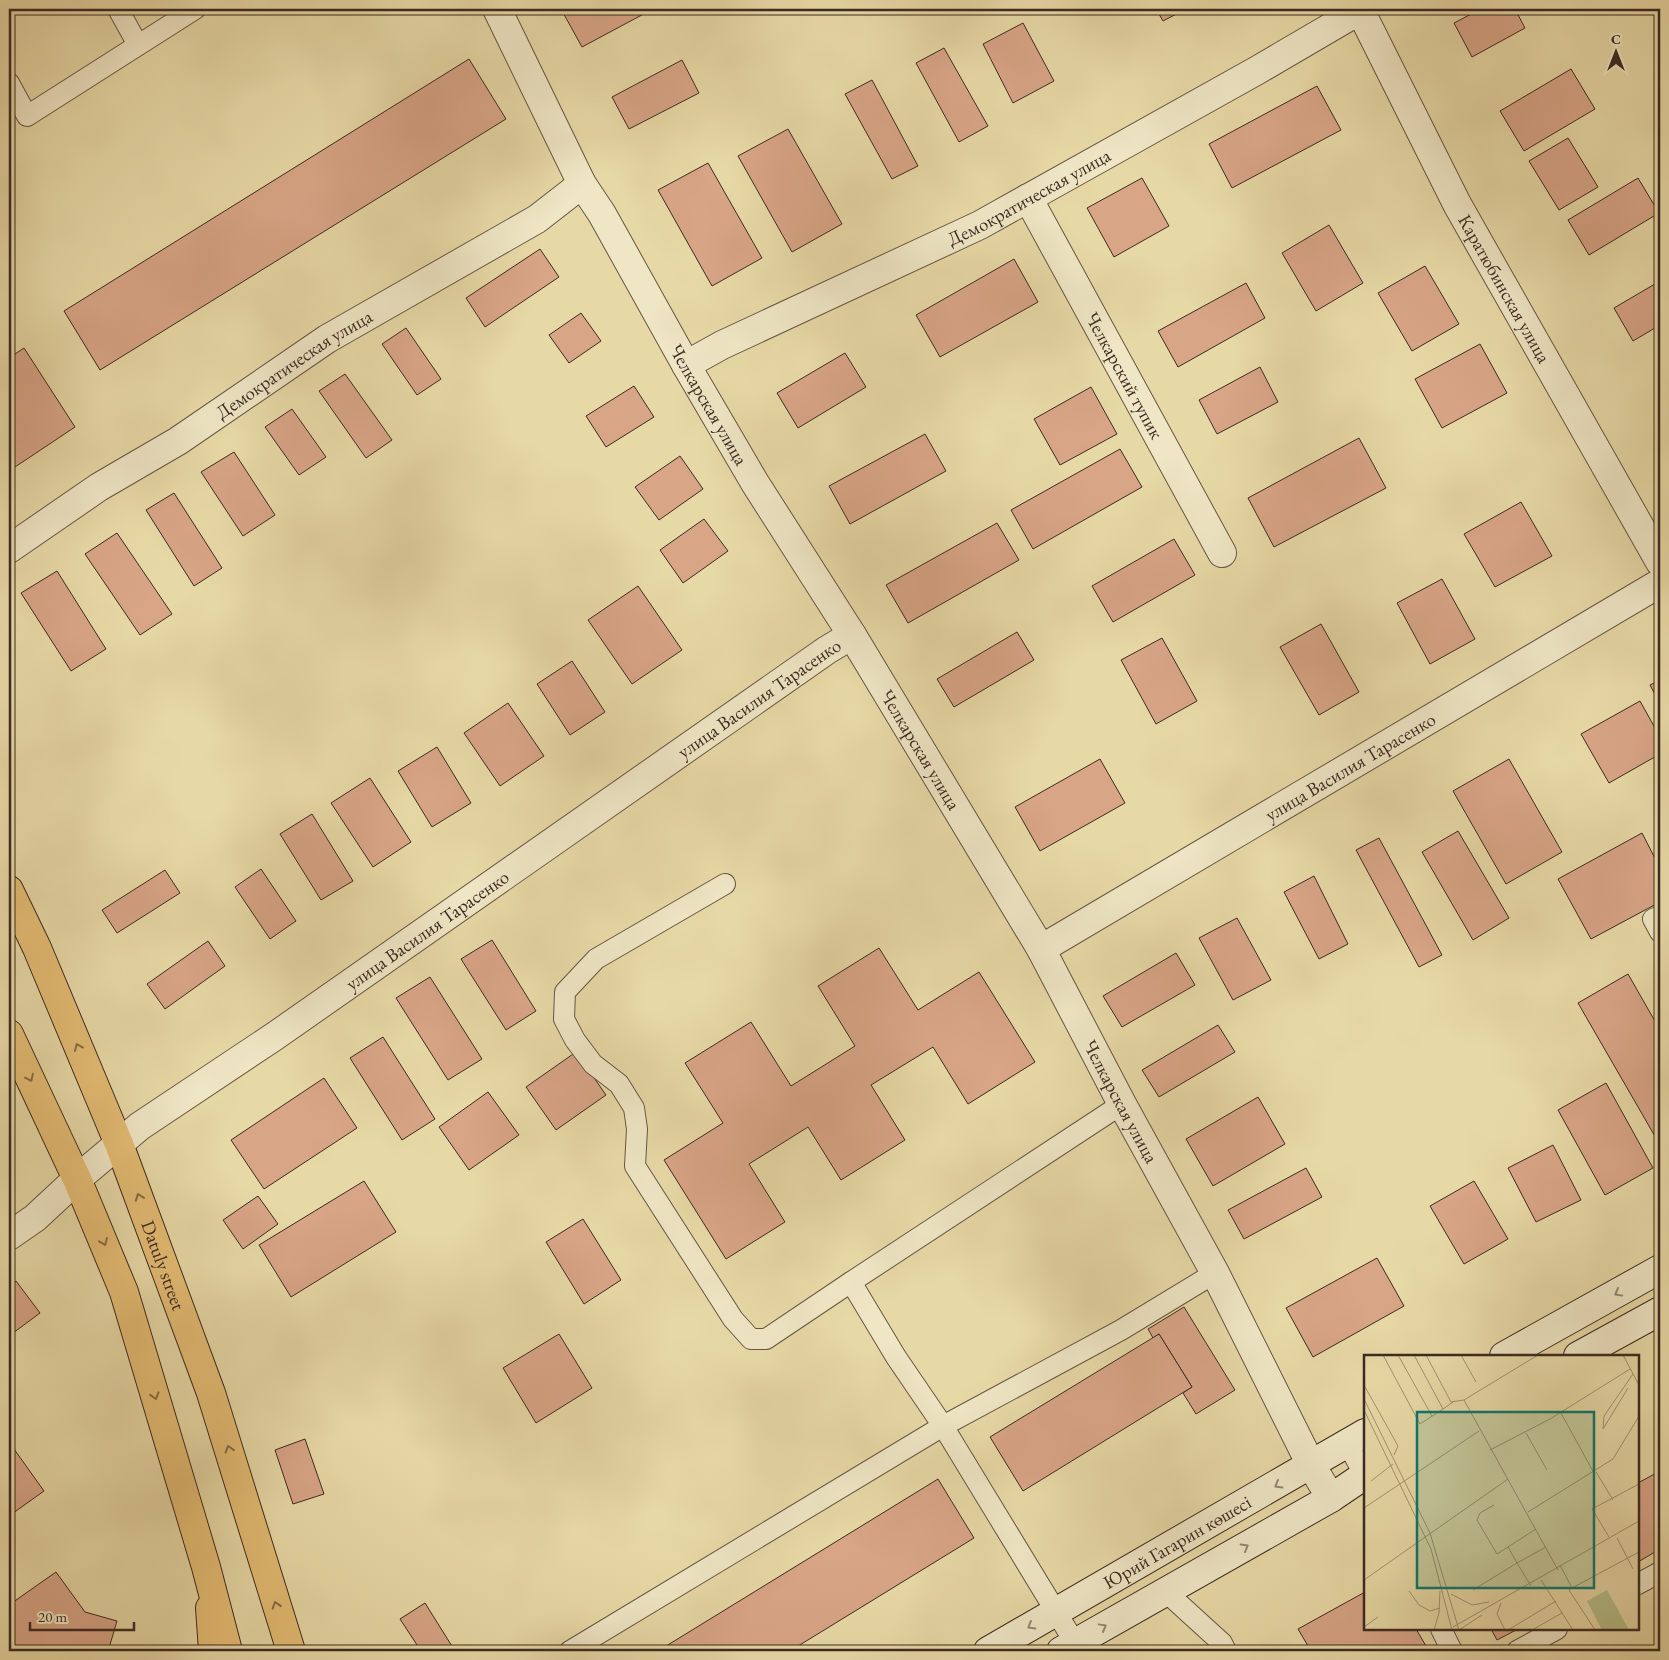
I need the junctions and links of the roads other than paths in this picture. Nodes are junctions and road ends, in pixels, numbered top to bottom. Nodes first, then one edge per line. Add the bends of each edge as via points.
1 (118, 9) edge
2 (195, 9) edge
3 (498, 9) edge
4 (1361, 10) edge
5 (138, 45) junction
6 (9, 83) edge
7 (582, 184) junction
8 (1028, 198) junction
9 (686, 366) junction
10 (9, 548) edge
11 (1222, 553) dead end
12 (1660, 562) edge
13 (1660, 584) edge
14 (852, 635) junction
15 (725, 884) dead end
16 (9, 890) edge
17 (1660, 916) edge
18 (1660, 932) edge
19 (1040, 950) junction
20 (9, 1034) edge
21 (1122, 1104) junction
22 (119, 1144) junction
23 (77, 1179) junction
24 (9, 1236) edge
25 (1660, 1269) edge
26 (1215, 1273) junction
27 (851, 1282) junction
28 (1660, 1310) edge
29 (1506, 1355) edge
30 (1580, 1355) edge
31 (943, 1426) junction
32 (1356, 1438) edge
33 (1312, 1465) junction
34 (1364, 1471) edge
35 (1364, 1476) edge
36 (1331, 1498) junction
37 (206, 1567) junction
38 (1660, 1572) edge
39 (1639, 1583) edge
40 (1166, 1592) junction
41 (1055, 1612) junction
42 (1442, 1630) edge
43 (1555, 1630) edge
44 (1068, 1647) edge
45 (213, 1651) edge
46 (228, 1651) edge
47 (291, 1651) edge
48 (570, 1651) edge
49 (988, 1651) edge
50 (1226, 1651) edge
51 (1452, 1651) edge
52 (1517, 1651) edge

1 - 5 lane
2 - 5 lane
3 - 7 street, Челкарская улица
4 - 8 street, Демократическая улица
4 - 12 street, Каратюбинская улица via 1457,204
5 - 6 lane via 26,116
7 - 9 street, Челкарская улица
7 - 10 street, Демократическая улица via 537,219 327,340
8 - 9 street, Демократическая улица via 980,224 722,345
8 - 11 street, Челкарский тупик
9 - 14 street, Челкарская улица via 755,483
13 - 19 street, улица Василия Тарасенко
14 - 19 street, Челкарская улица
14 - 22 street, улица Василия Тарасенко via 275,1036 140,1126
15 - 27 lane via 596,959 566,992 564,1019 574,1040 593,1064 619,1084 634,1108 635,1166 733,1319 752,1339 766,1339
22 -> 16 main road, Datuly street via 37,948
17 - 18 lane via 1653,920
19 - 21 street, Челкарская улица
20 -> 23 main road
21 - 26 street, Челкарская улица
21 - 27 lane
22 - 23 street, улица Василия Тарасенко
47 -> 22 main road, Datuly street via 212,1392
23 - 24 street, улица Василия Тарасенко via 35,1218
23 -> 37 main road via 124,1292
25 -> 29 street
26 - 31 lane via 1121,1330
26 - 33 street, Челкарская улица
27 - 31 lane
28 - 30 street
31 - 41 lane
31 - 48 lane
32 - 33 street, Юрий Гагарин көшесі
32 - 34 lane
33 - 36 street, Челкарская улица
33 -> 41 street, Юрий Гагарин көшесі
35 - 36 street, Юрий Гагарин көшесі
40 -> 36 street, Юрий Гагарин көшесі
37 - 45 main road
37 - 46 main road
38 - 39 lane
44 -> 40 street, Юрий Гагарин көшесі
40 - 50 lane via 1222,1643
41 - 44 lane
41 -> 49 street, Юрий Гагарин көшесі
42 - 51 lane
43 - 52 lane

